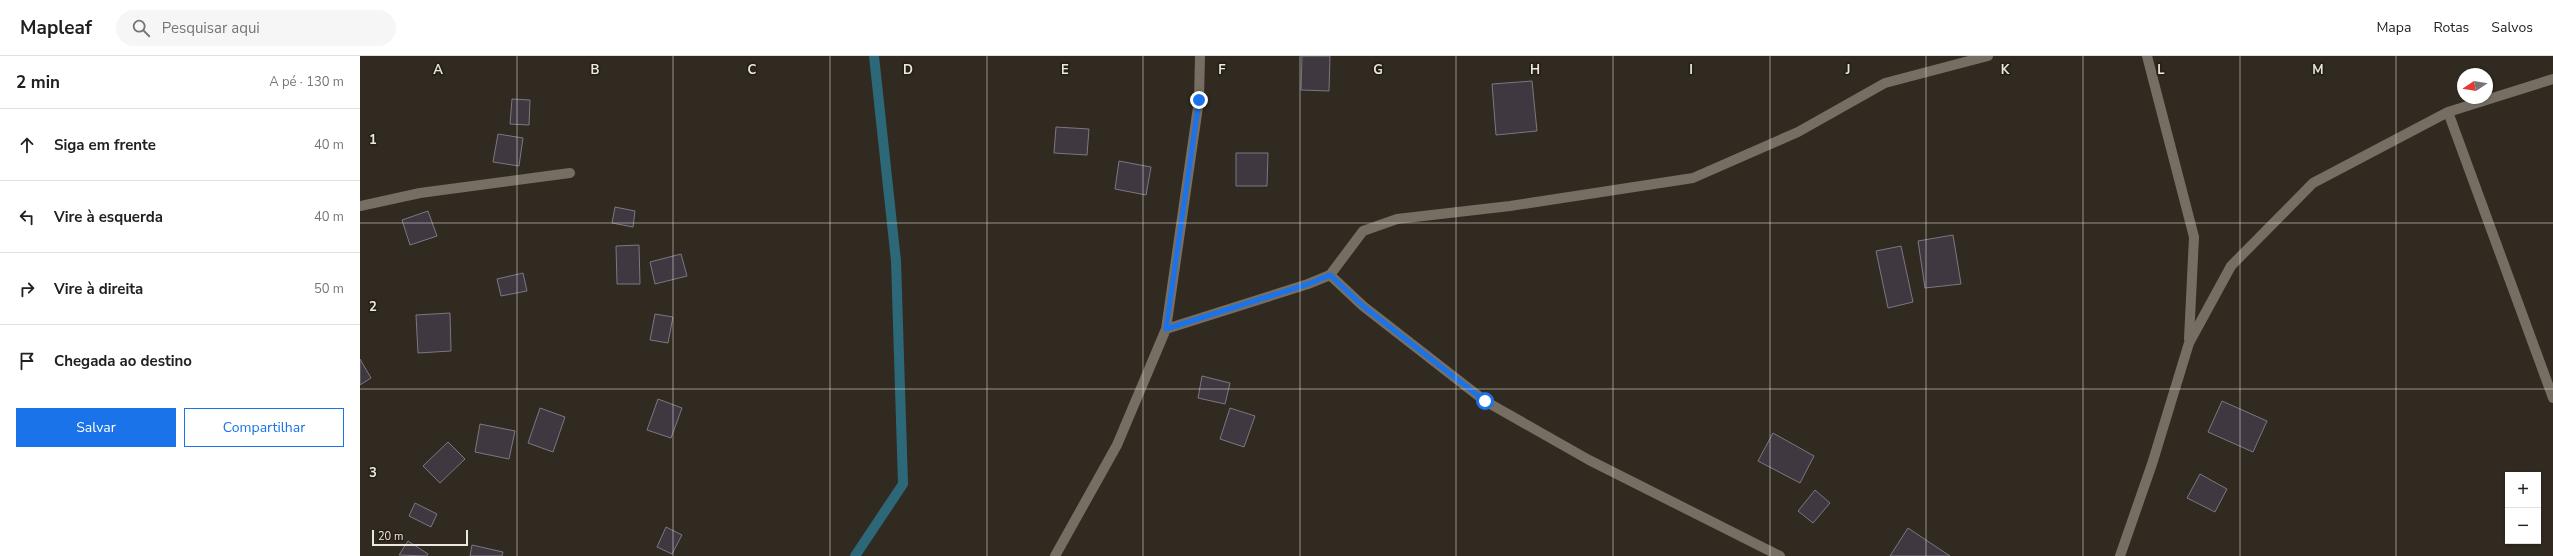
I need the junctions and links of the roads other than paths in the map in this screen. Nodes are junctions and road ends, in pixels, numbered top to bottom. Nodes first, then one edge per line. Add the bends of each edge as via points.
1 (1200, 56) edge
2 (1988, 56) edge
3 (2147, 56) edge
4 (2553, 79) edge
5 (2448, 112) junction
6 (570, 173) dead end
7 (360, 206) edge
8 (1330, 275) junction
9 (1166, 329) junction
10 (2189, 343) junction
11 (2553, 398) edge
12 (1055, 556) edge
13 (1780, 556) edge
14 (2120, 556) edge

1 - 9 street via 1199,100
2 - 8 street via 1885,83 1798,132 1693,178 1510,206 1397,219 1363,231
3 - 10 street via 2194,237
4 - 5 street
5 - 10 street via 2312,184 2231,266
5 - 11 street
6 - 7 street via 420,193
8 - 9 street
8 - 13 street via 1363,306 1485,401 1589,460
9 - 12 street via 1117,445
10 - 14 street via 2152,464

